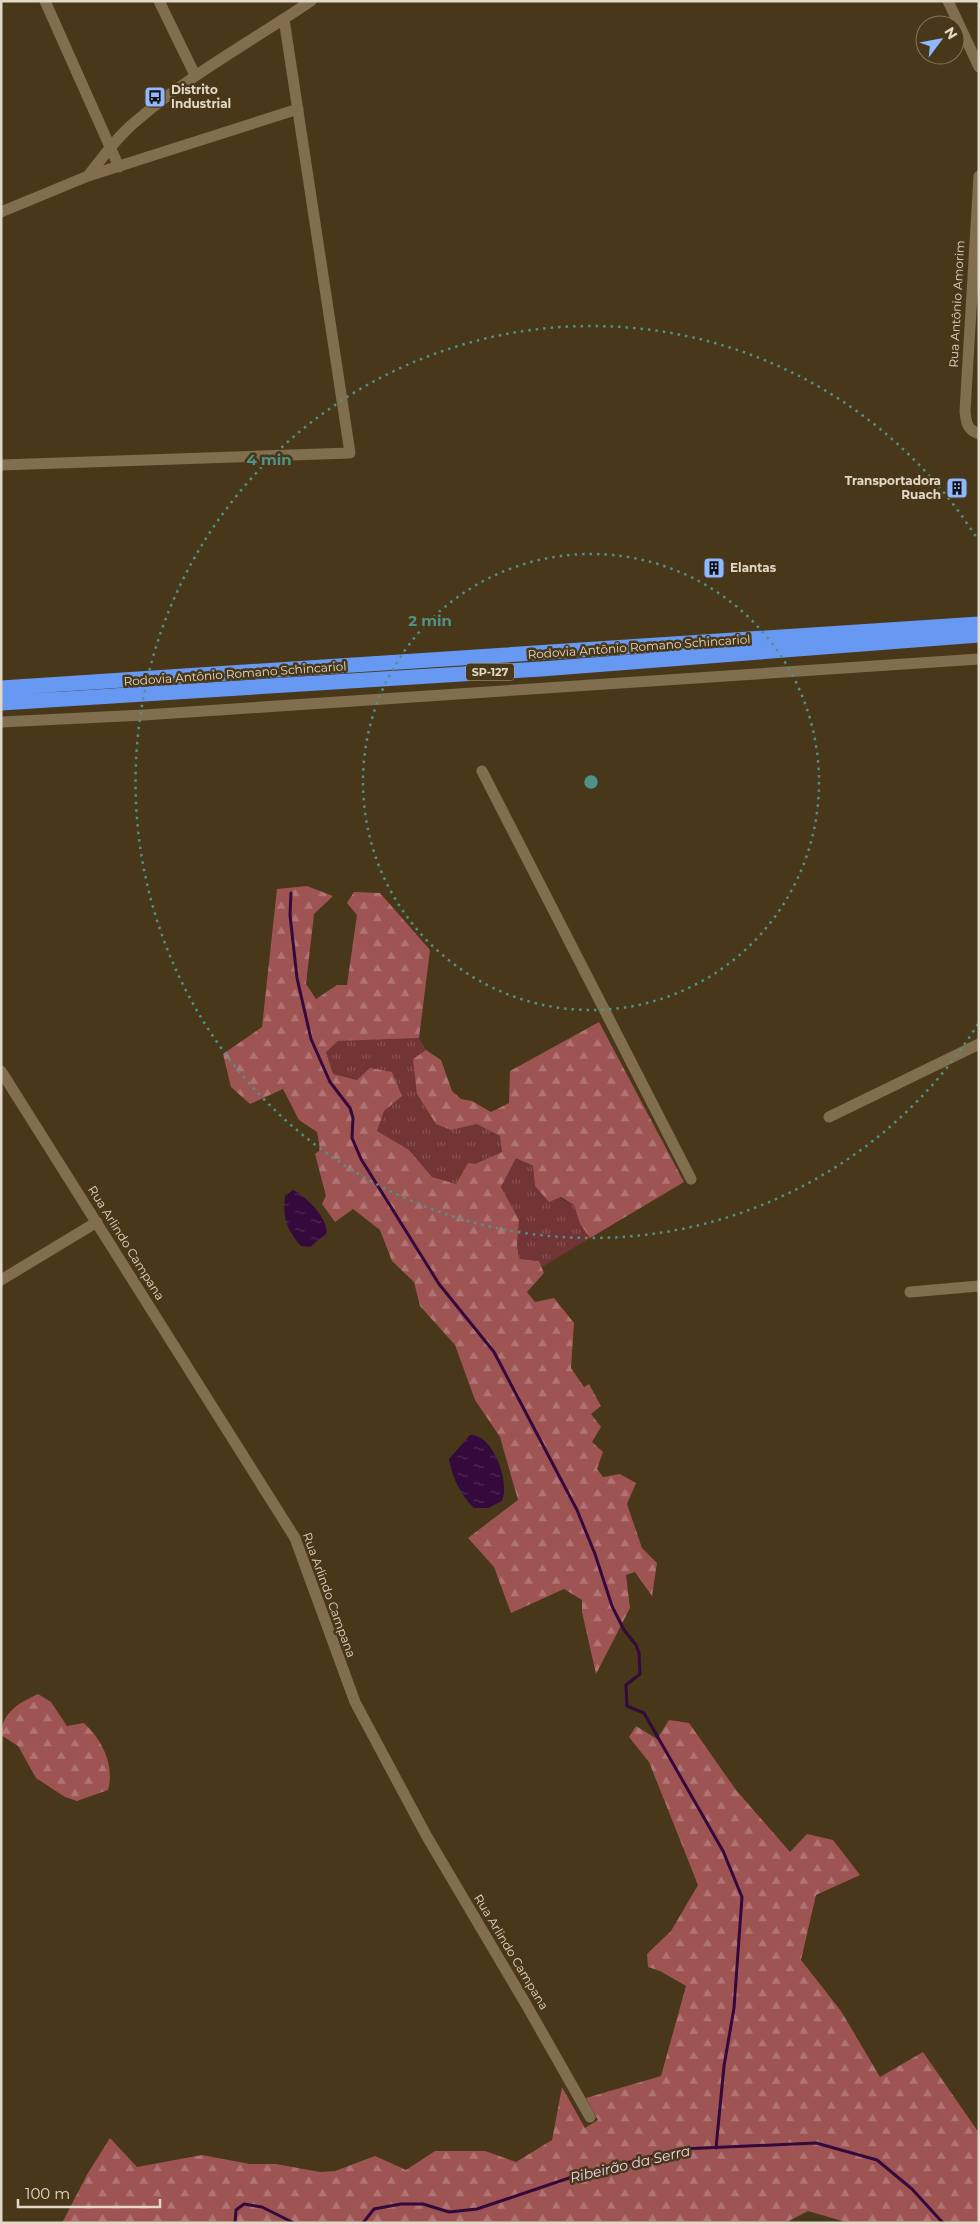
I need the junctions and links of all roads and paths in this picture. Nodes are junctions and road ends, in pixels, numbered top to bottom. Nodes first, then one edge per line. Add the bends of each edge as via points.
1 (45, 1) edge
2 (159, 1) edge
3 (311, 1) edge
4 (948, 1) edge
5 (284, 20) junction
6 (979, 67) edge
7 (195, 76) junction
8 (298, 109) junction
9 (111, 147) junction
10 (119, 166) junction
11 (88, 176) junction
12 (979, 176) edge
13 (1, 212) edge
14 (976, 433) edge
15 (1, 465) edge
16 (979, 624) edge
17 (979, 636) edge
18 (979, 659) edge
19 (1, 688) edge
20 (1, 703) edge
21 (1, 722) edge
22 (482, 771) dead end
23 (979, 1044) edge
24 (1, 1071) edge
25 (829, 1117) dead end
26 (691, 1179) dead end
27 (97, 1222) junction
28 (1, 1280) edge
29 (979, 1286) edge
30 (910, 1292) dead end
31 (590, 2117) dead end

1 - 9 street
2 - 7 street
3 - 5 street
4 - 6 street
5 - 7 street
5 - 8 street
7 - 9 street via 134,122
8 - 10 street
8 - 15 street via 350,453
9 - 10 street
9 - 11 street
10 - 11 street
11 - 13 street
12 - 14 street, Rua Antônio Amorim via 965,411 966,424
16 - 19 highway, Rodovia Antônio Romano Schincariol / SP-127
17 - 20 highway, Rodovia Antônio Romano Schincariol / SP-127 via 541,669
18 - 21 street
22 - 26 street
23 - 25 street
24 - 27 street, Rua Arlindo Campana
27 - 28 street
27 - 31 street, Rua Arlindo Campana via 295,1538 355,1702 426,1835
29 - 30 street

